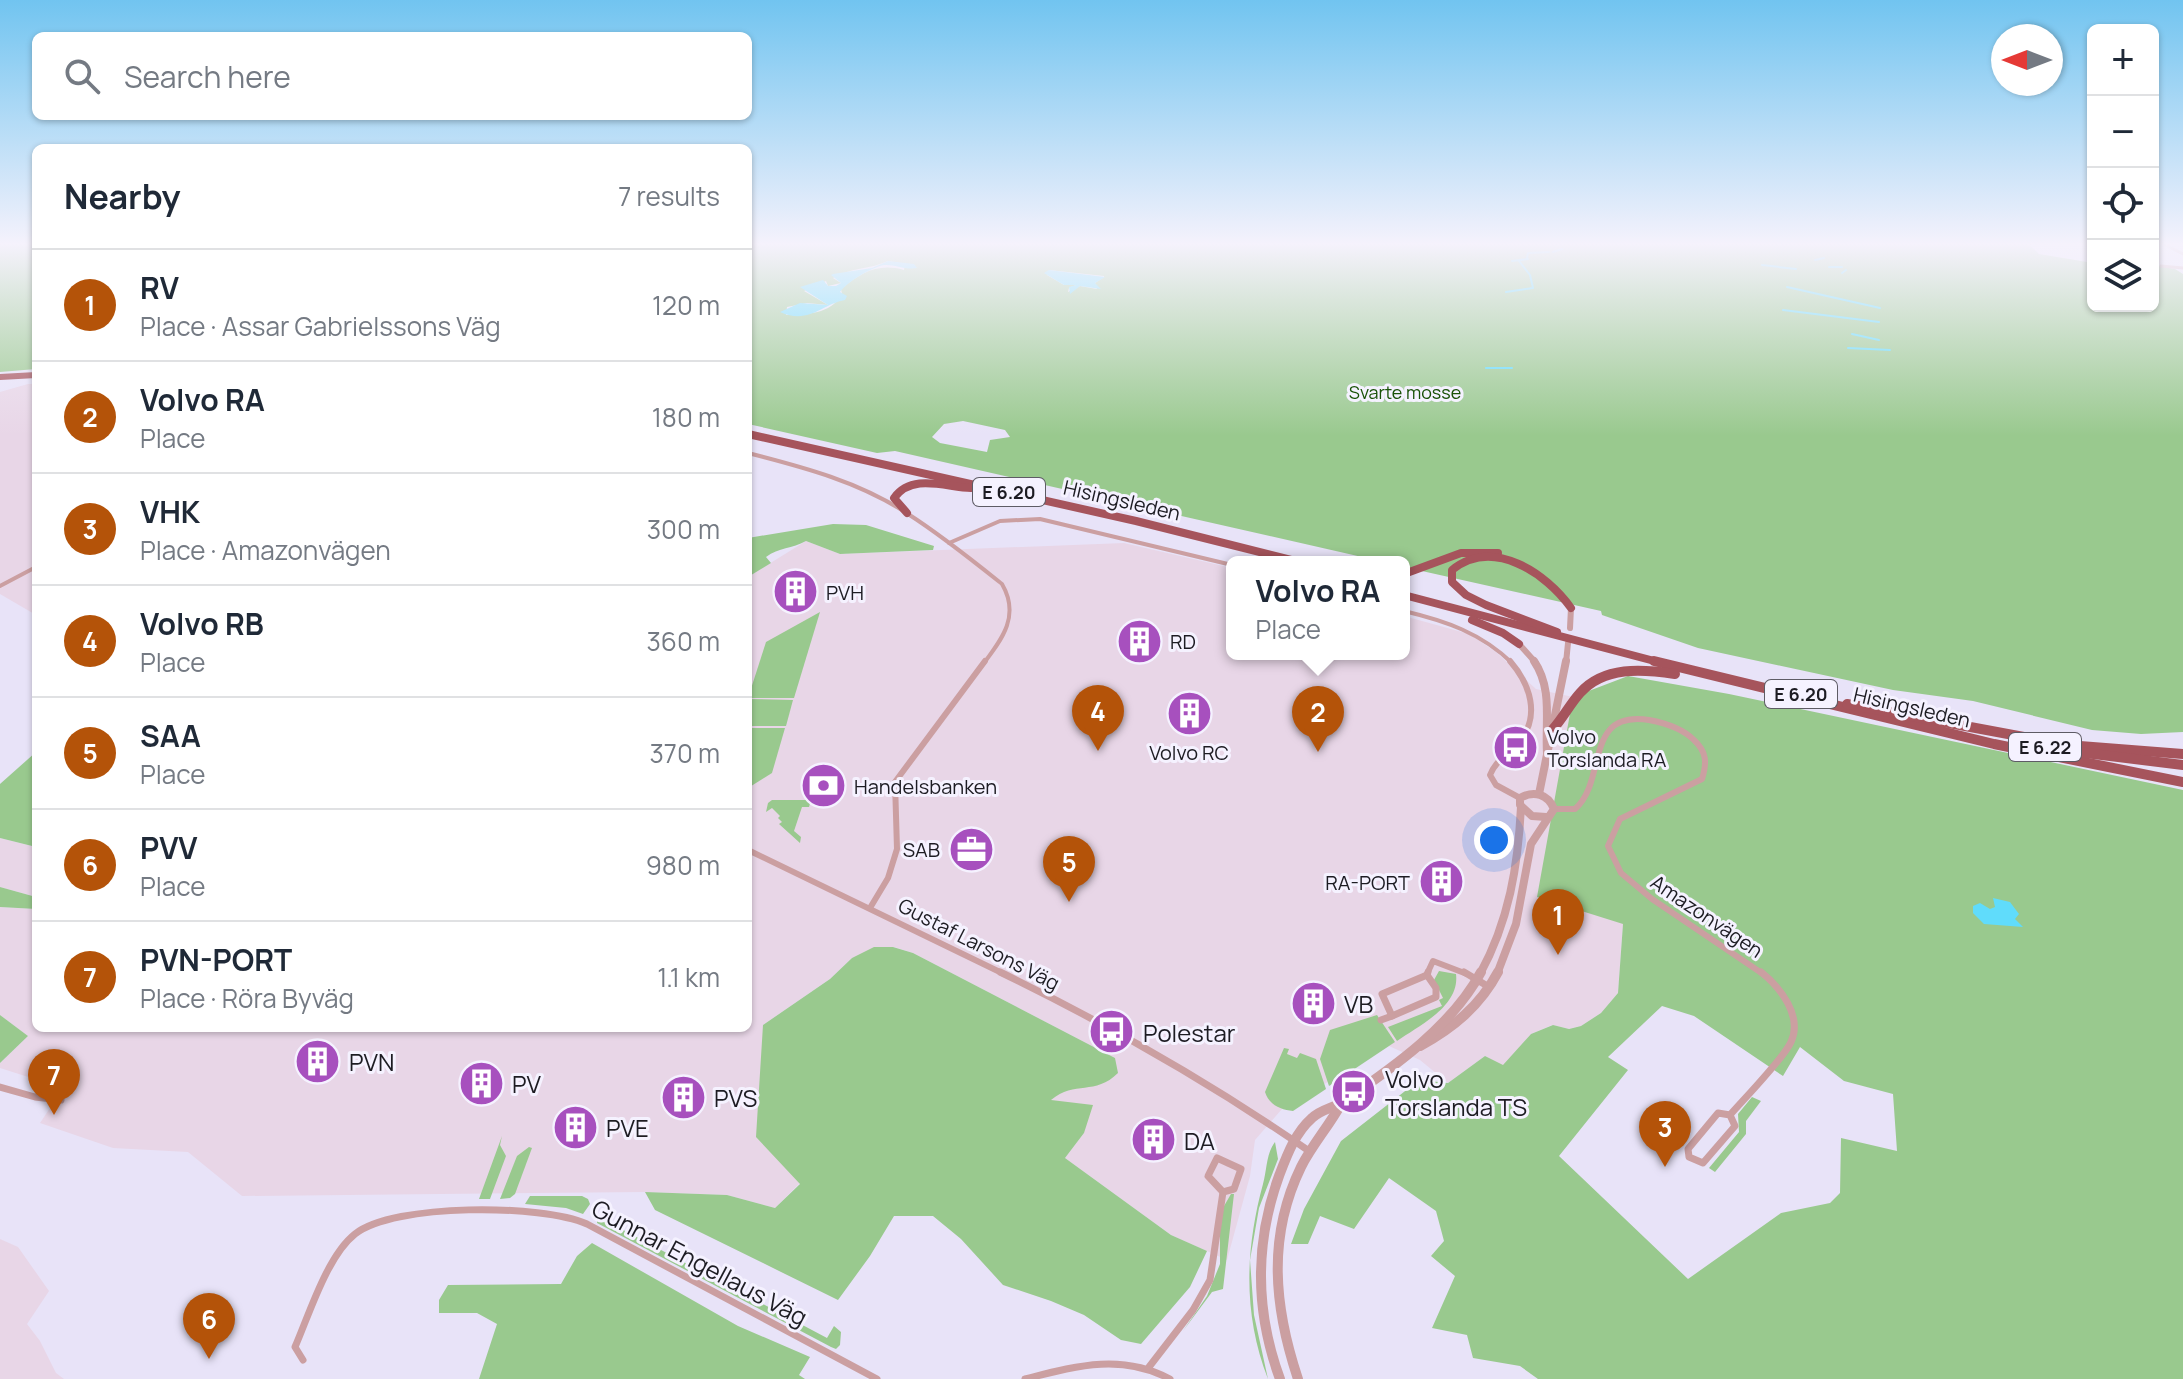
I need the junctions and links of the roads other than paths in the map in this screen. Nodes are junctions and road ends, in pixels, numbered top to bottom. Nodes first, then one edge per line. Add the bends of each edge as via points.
1 (32, 376) edge
2 (0, 379) edge
3 (752, 436) edge
4 (752, 436) edge
5 (752, 454) edge
6 (971, 488) junction
7 (907, 513) junction
8 (948, 544) junction
9 (1269, 554) junction
10 (1258, 556) edge
11 (1276, 556) edge
12 (1280, 556) edge
13 (1226, 564) edge
14 (32, 569) edge
15 (1410, 572) edge
16 (0, 586) edge
17 (1410, 596) edge
18 (1410, 597) edge
19 (1410, 597) edge
20 (1571, 608) junction
21 (1410, 613) edge
22 (1570, 628) dead end
23 (1557, 632) junction
24 (1568, 643) dead end
25 (1519, 644) joint
26 (1741, 685) junction
27 (1909, 718) junction
28 (1553, 729) junction
29 (1994, 744) junction
30 (2183, 754) edge
31 (1547, 759) junction
32 (2183, 767) edge
33 (2183, 782) edge
34 (1539, 794) junction
35 (1520, 803) junction
36 (1554, 809) junction
37 (1546, 817) junction
38 (752, 852) edge
39 (870, 908) junction
40 (1427, 975) junction
41 (1479, 980) junction
42 (1490, 987) junction
43 (1392, 1016) junction
44 (1381, 1020) dead end
45 (1411, 1050) junction
46 (0, 1087) edge
47 (61, 1100) dead end
48 (1341, 1104) junction
49 (1730, 1115) junction
50 (1293, 1141) junction
51 (1310, 1151) junction
52 (1223, 1192) junction
53 (303, 1360) dead end
54 (1149, 1367) junction
55 (877, 1379) edge
56 (1025, 1379) edge
57 (1170, 1379) edge
58 (1280, 1379) edge
59 (1298, 1379) edge

1 - 2 highway
3 - 6 highway, Hisingsleden / E 6.20
4 - 9 highway, Hisingsleden / E 6.20
5 - 7 street, Gustaf Larsons Väg via 834,477
6 - 7 highway via 927,483 903,488 894,500
6 - 10 highway, Hisingsleden / E 6.20
7 - 8 street, Gustaf Larsons Väg
8 - 13 street via 1000,521 1040,519
8 - 39 street, Gustaf Larsons Väg via 1002,584 1010,598 1010,623 895,782 898,859
9 - 11 highway, Hisingsleden / E 6.20
9 - 12 highway
14 - 16 street
15 - 20 highway via 1461,553 1504,554 1553,577 1568,592
17 - 23 highway, Hisingsleden / E 6.20
18 - 25 highway
19 - 26 highway, Hisingsleden / E 6.20
20 - 22 street
20 - 23 highway via 1545,577 1510,562 1475,558 1452,570 1452,582 1466,595
21 - 35 street via 1472,633 1525,680 1533,703 1528,727 1490,775
23 - 27 highway, Hisingsleden / E 6.20
24 - 28 street
25 - 31 street via 1541,669 1547,685
26 - 28 highway via 1655,671 1620,671 1589,685
26 - 29 highway, Hisingsleden / E 6.20
27 - 30 highway, Hisingsleden / E 6.20 via 2067,745
27 - 32 highway, E 6.22 via 2087,755
28 - 31 street
29 - 32 highway, E 6.22
29 - 33 highway, Hisingsleden / E 6.20
31 - 34 street
34 - 35 street via 1528,794
34 - 36 street
35 - 37 street via 1532,816
35 - 41 street via 1518,852 1502,924
36 - 37 street
36 - 49 street, Amazonvägen via 1575,809 1587,797 1603,739 1618,723 1643,719 1669,724 1703,750 1708,763 1702,779 1622,817 1611,830 1609,844 1630,883 1759,969 1790,1003 1792,1041
37 - 42 street via 1531,845 1511,942
38 - 39 street
39 - 50 street, Gustaf Larsons Väg via 1076,1009 1231,1097
40 - 41 street via 1433,961
40 - 43 street via 1436,997
40 - 43 street via 1382,994
41 - 42 street
41 - 45 street via 1454,1013
42 - 45 street via 1462,1019
43 - 44 street
45 - 48 street
46 - 47 street
48 - 50 street via 1316,1114
48 - 51 street
49 - 49 street, Amazonvägen via 1718,1113 1688,1149 1689,1157 1703,1163 1735,1126
50 - 51 street, Gustaf Larsons Väg
50 - 58 street via 1265,1215 1260,1246 1261,1309
51 - 59 street via 1292,1188 1275,1249 1277,1308
52 - 52 street via 1234,1189 1241,1169 1217,1158 1208,1176
52 - 54 street via 1206,1290
53 - 55 street, Gunnar Engellaus Väg via 295,1347 341,1251 365,1227 427,1215 552,1213 587,1224
54 - 56 street via 1100,1361
54 - 57 street

